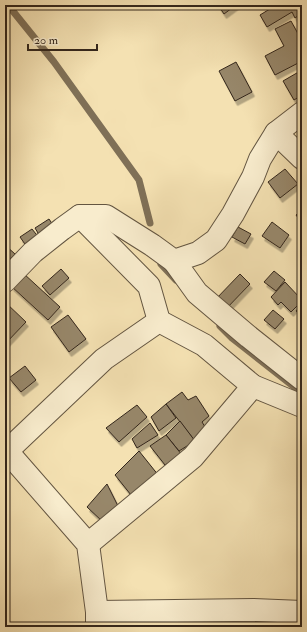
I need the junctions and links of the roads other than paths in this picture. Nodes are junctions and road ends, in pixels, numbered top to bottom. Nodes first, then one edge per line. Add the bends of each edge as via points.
1 (302, 113) edge
2 (276, 133) junction
3 (302, 158) edge
4 (80, 216) junction
5 (174, 261) junction
6 (5, 281) edge
7 (159, 321) junction
8 (302, 379) edge
9 (253, 386) junction
10 (302, 406) edge
11 (6, 450) edge
12 (88, 544) junction
13 (302, 612) edge
14 (253, 619) edge
15 (97, 620) edge

1 - 2 street
2 - 3 street
2 - 5 street via 233,214 216,240 198,253
4 - 5 street via 106,216
4 - 6 street via 33,252
4 - 7 street via 149,286
5 - 8 street via 197,293
7 - 9 street via 204,345
7 - 11 street via 104,359
9 - 10 street
9 - 12 street via 193,457
11 - 12 street
12 - 15 street
13 - 14 street
14 - 15 street

